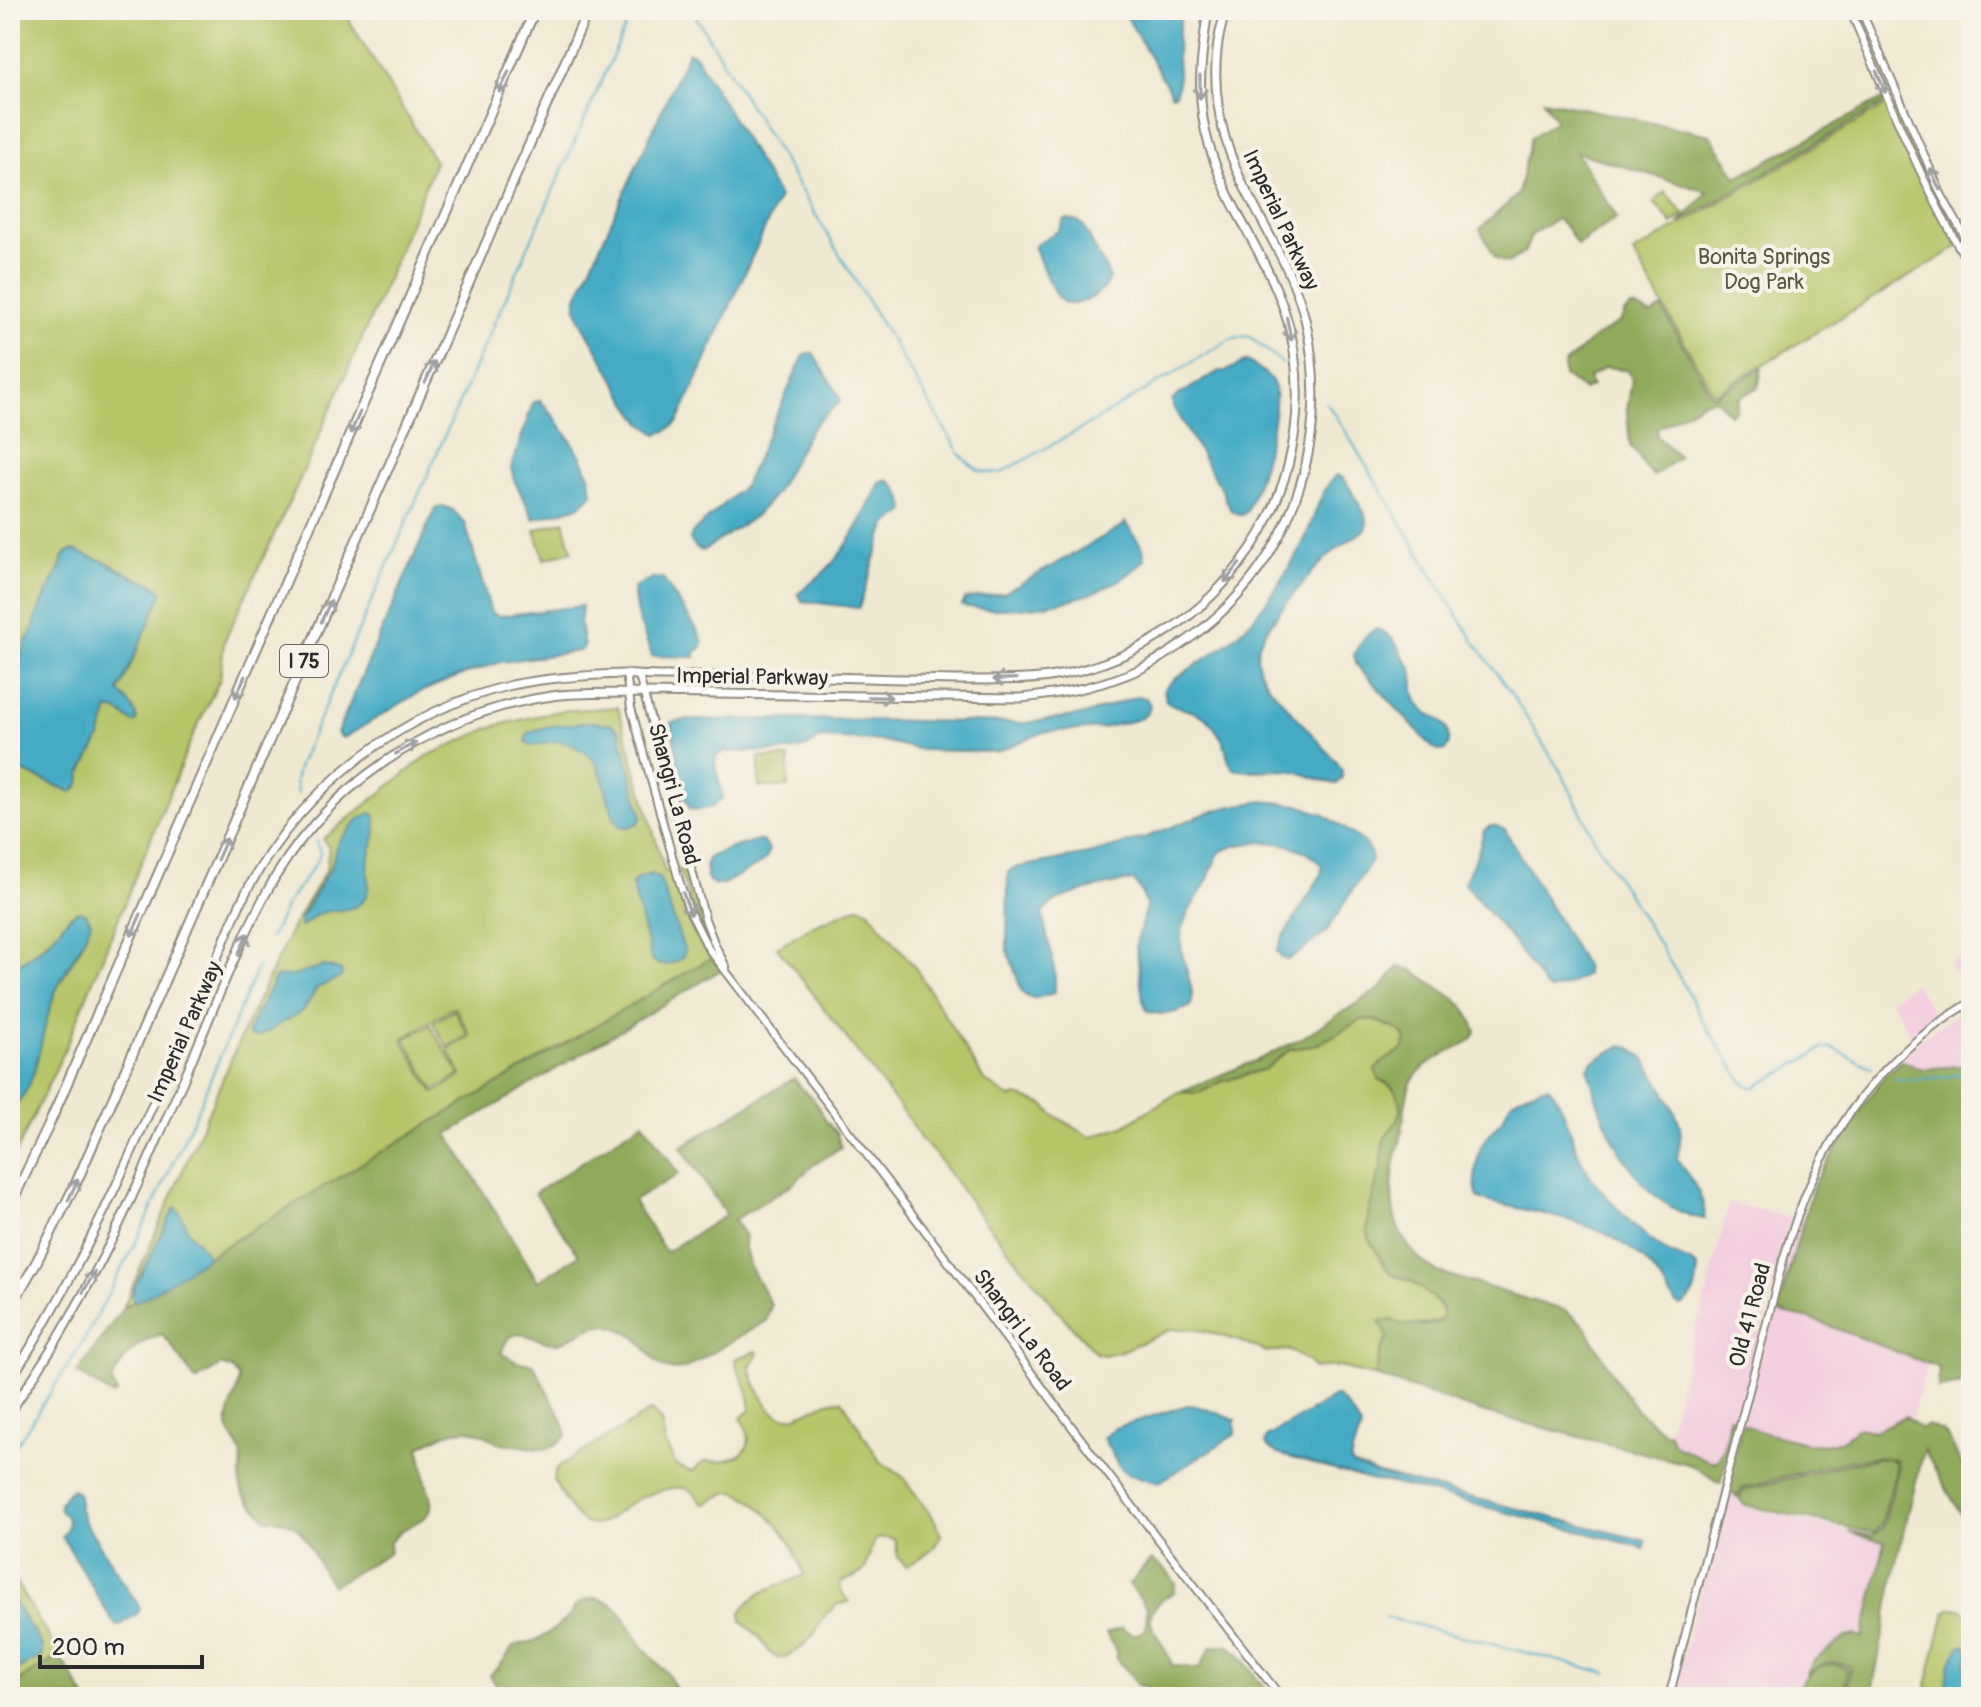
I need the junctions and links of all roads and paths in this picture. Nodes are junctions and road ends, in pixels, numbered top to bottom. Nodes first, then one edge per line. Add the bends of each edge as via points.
1 (535, 10) edge
2 (588, 10) edge
3 (1208, 10) edge
4 (1226, 10) edge
5 (1850, 10) edge
6 (1861, 10) edge
7 (1971, 248) edge
8 (1971, 268) edge
9 (626, 674) junction
10 (639, 676) junction
11 (642, 693) junction
12 (630, 694) junction
13 (735, 984) junction
14 (1971, 1002) edge
15 (10, 1206) edge
16 (10, 1308) edge
17 (10, 1380) edge
18 (10, 1412) edge
19 (1281, 1697) edge
20 (1669, 1697) edge

1 -> 15 highway, I 75
16 -> 2 highway, I 75 via 77,1181
3 -> 10 main road, Imperial Parkway via 1200,59 1200,102 1208,144 1285,306 1297,392 1294,432 1278,494 1256,542 1231,575 1166,633 1084,670 1045,677
11 -> 4 main road, Imperial Parkway via 1021,698 1062,694 1139,670 1207,626 1234,600 1260,569 1298,496 1314,404 1313,360 1294,283 1224,140 1216,95 1217,51
5 -> 8 street via 1919,173
7 -> 6 street via 1941,194
9 - 10 main road, Imperial Parkway
9 - 12 street, Shangri La Road
9 - 17 main road, Imperial Parkway via 552,678 450,705 364,754 311,800 249,886 119,1183
10 - 11 street, Shangri La Road
11 - 12 main road, Imperial Parkway
11 - 13 street, Shangri La Road via 705,919
12 -> 13 street, Shangri La Road via 688,908 708,948
18 -> 12 main road, Imperial Parkway via 103,1257 265,895 324,813 373,769 459,721 550,697
13 - 19 street, Shangri La Road
14 - 20 street, Old 41 Road via 1920,1036 1862,1094 1806,1189

